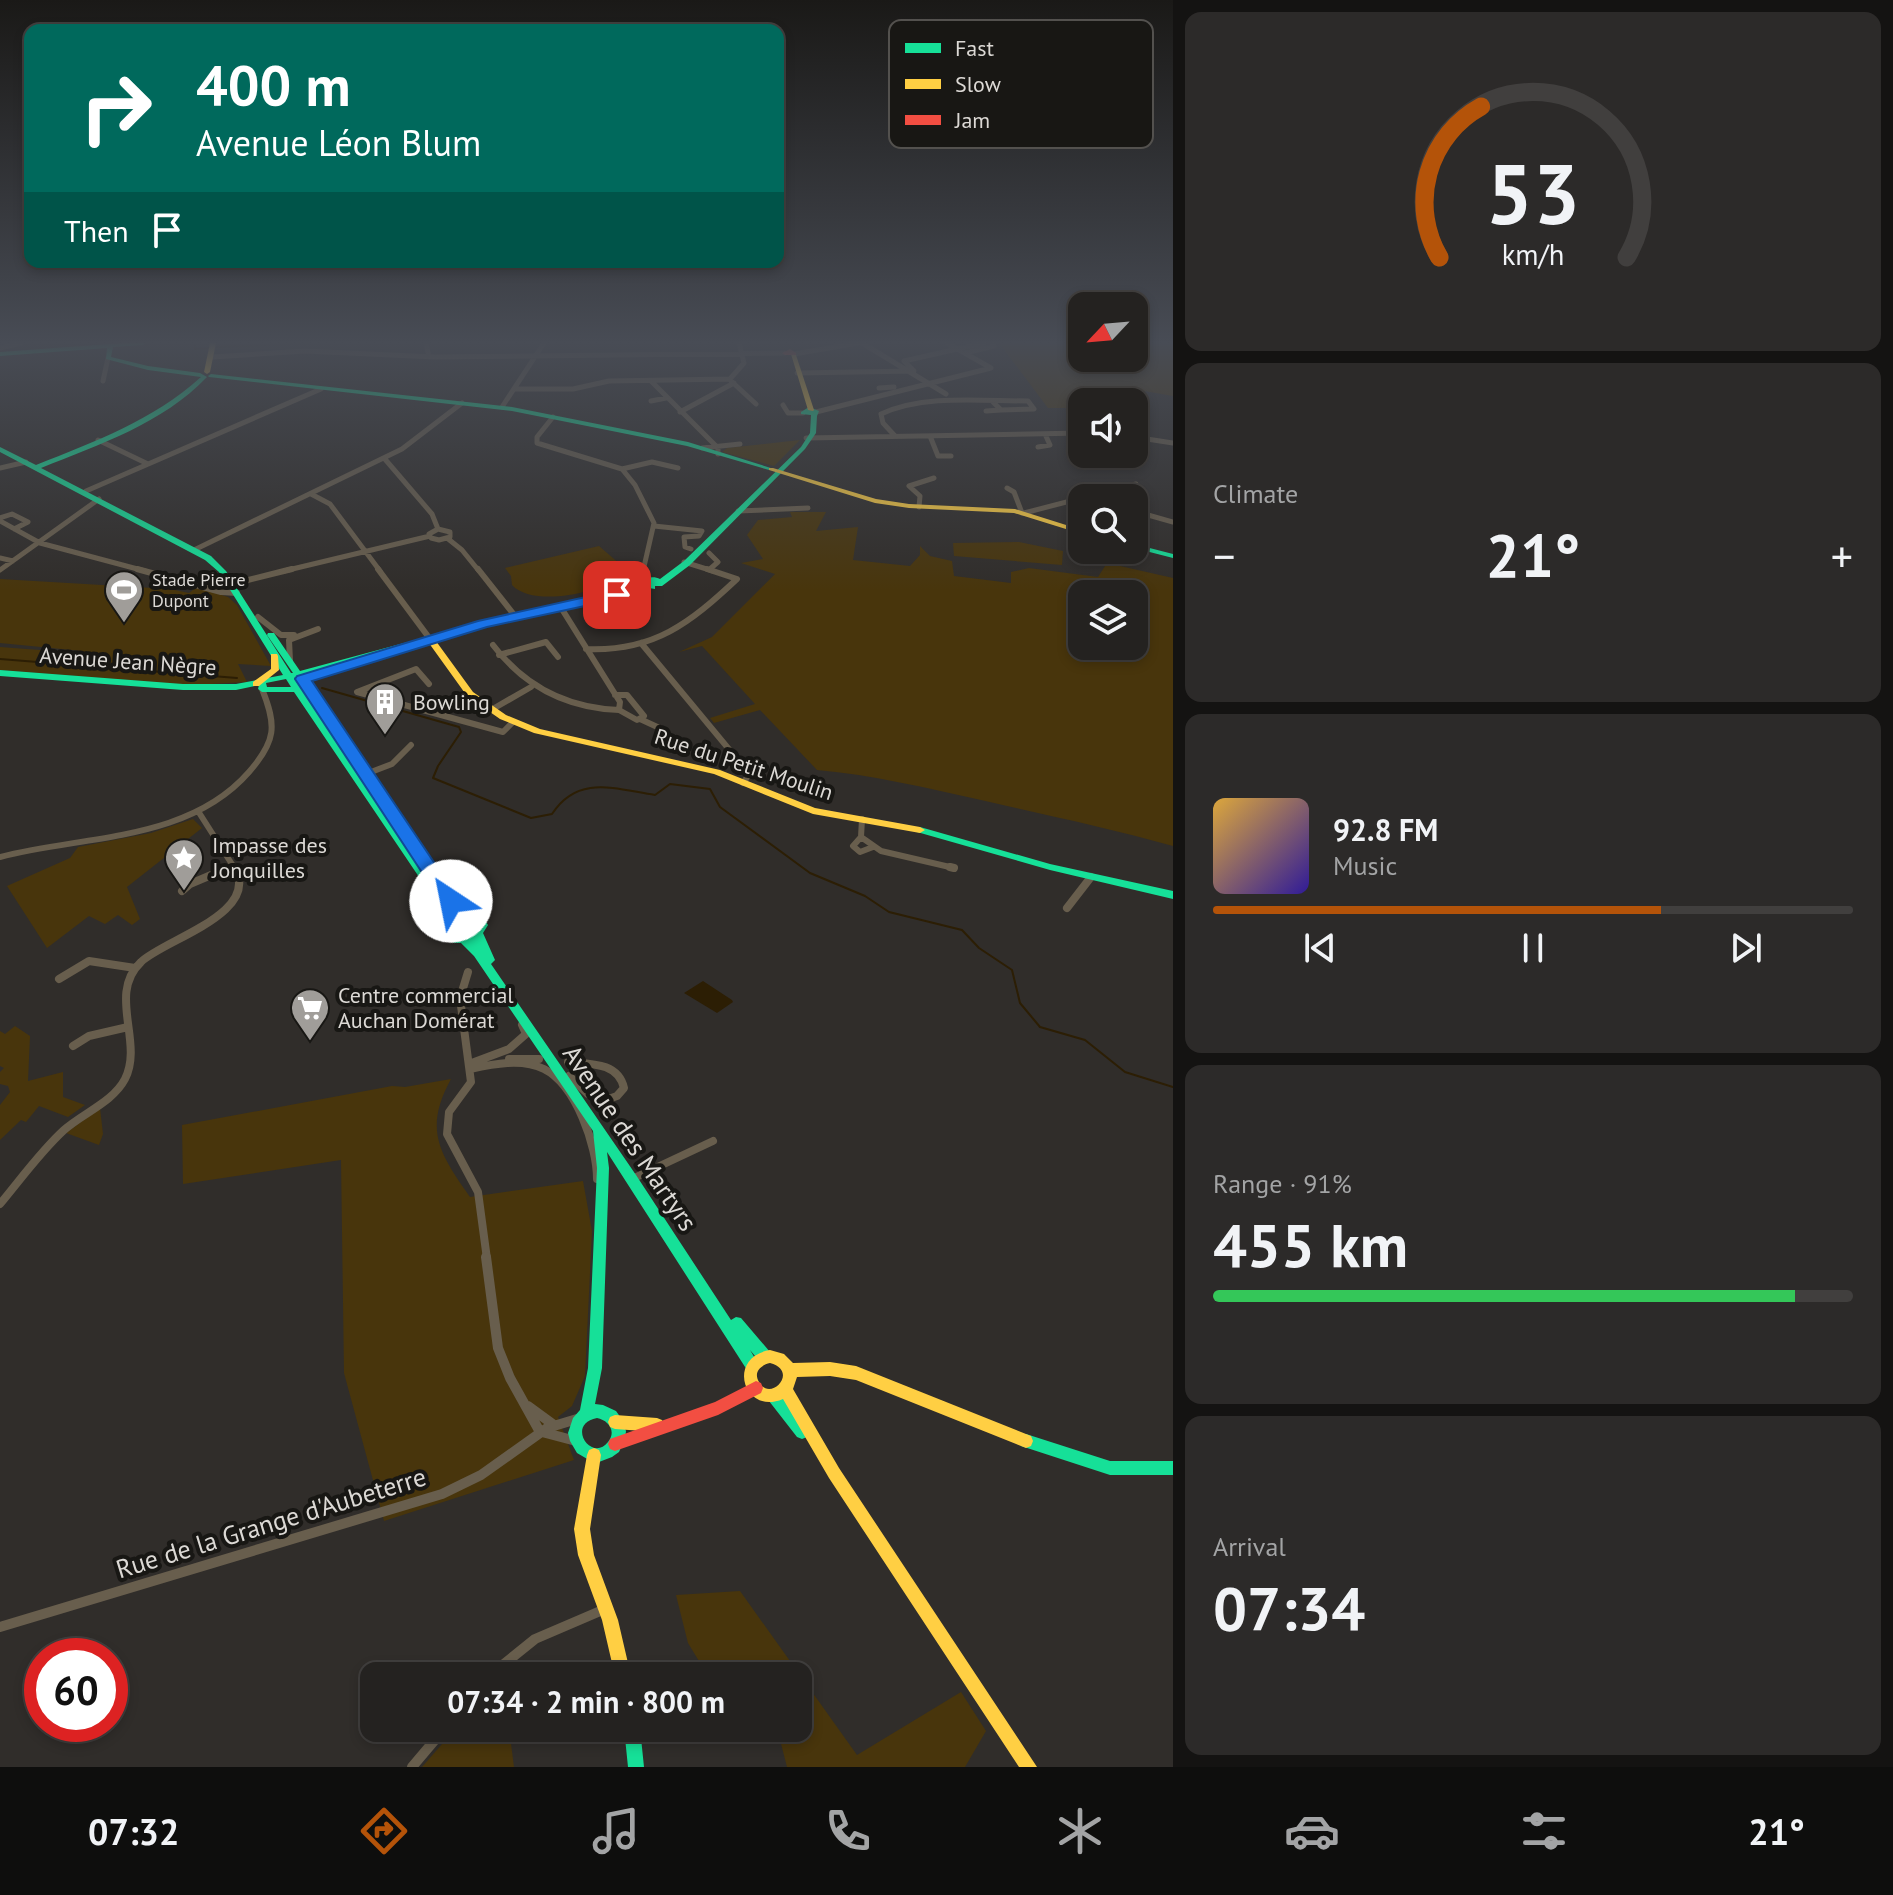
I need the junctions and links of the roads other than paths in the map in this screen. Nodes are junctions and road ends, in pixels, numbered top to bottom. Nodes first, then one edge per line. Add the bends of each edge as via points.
1 (130, 425) edge
2 (237, 425) edge
3 (433, 425) edge
4 (546, 425) edge
5 (598, 425) edge
6 (689, 425) edge
7 (809, 425) edge
8 (885, 425) edge
9 (1068, 433) edge
10 (1045, 434) junction
11 (895, 436) junction
12 (930, 436) junction
13 (809, 438) junction
14 (1148, 439) edge
15 (98, 440) junction
16 (1173, 443) edge
17 (740, 444) dead end
18 (702, 445) junction
19 (1038, 447) dead end
20 (0, 449) edge
21 (717, 450) junction
22 (951, 456) dead end
23 (384, 458) junction
24 (31, 464) junction
25 (148, 464) junction
26 (0, 468) edge
27 (678, 468) dead end
28 (622, 469) junction
29 (777, 472) junction
30 (934, 478) dead end
31 (1007, 488) dead end
32 (86, 491) junction
33 (310, 494) junction
34 (99, 499) junction
35 (1068, 501) edge
36 (919, 507) junction
37 (808, 508) dead end
38 (738, 511) junction
39 (1023, 513) junction
40 (1148, 515) edge
41 (0, 520) edge
42 (703, 520) dead end
43 (1173, 522) edge
44 (654, 526) junction
45 (1068, 527) edge
46 (14, 529) junction
47 (438, 529) junction
48 (702, 531) junction
49 (430, 536) junction
50 (447, 538) junction
51 (40, 543) junction
52 (691, 549) dead end
53 (194, 550) junction
54 (1148, 550) edge
55 (366, 551) junction
56 (709, 553) dead end
57 (1173, 556) edge
58 (0, 558) edge
59 (13, 561) junction
60 (686, 562) junction
61 (710, 569) junction
62 (0, 570) edge
63 (650, 581) junction
64 (238, 593) junction
65 (560, 606) junction
66 (515, 616) junction
67 (258, 617) junction
68 (318, 629) dead end
69 (300, 634) junction
70 (426, 640) junction
71 (641, 643) junction
72 (493, 645) dead end
73 (586, 649) junction
74 (274, 653) junction
75 (499, 655) junction
76 (558, 657) dead end
77 (290, 661) junction
78 (0, 676) edge
79 (296, 680) junction
80 (429, 684) dead end
81 (531, 687) junction
82 (264, 688) junction
83 (615, 695) junction
84 (491, 710) junction
85 (619, 710) junction
86 (640, 719) junction
87 (513, 722) junction
88 (666, 731) dead end
89 (411, 745) dead end
90 (362, 776) junction
91 (743, 783) junction
92 (198, 811) junction
93 (862, 819) junction
94 (861, 837) junction
95 (873, 847) junction
96 (0, 857) edge
97 (233, 866) junction
98 (954, 868) dead end
99 (1091, 877) junction
100 (182, 891) dead end
101 (1173, 895) edge
102 (1067, 908) dead end
103 (464, 913) junction
104 (449, 919) junction
105 (479, 935) junction
106 (465, 941) junction
107 (135, 968) junction
108 (468, 972) dead end
109 (59, 979) dead end
110 (500, 985) junction
111 (128, 1027) junction
112 (73, 1046) dead end
113 (539, 1059) dead end
114 (568, 1062) dead end
115 (496, 1063) junction
116 (469, 1067) junction
117 (569, 1076) junction
118 (597, 1126) junction
119 (713, 1141) dead end
120 (634, 1177) junction
121 (0, 1204) edge
122 (600, 1240) junction
123 (765, 1357) junction
124 (752, 1365) junction
125 (789, 1370) junction
126 (756, 1388) junction
127 (786, 1390) junction
128 (774, 1396) junction
129 (527, 1404) junction
130 (584, 1416) junction
131 (615, 1422) junction
132 (554, 1425) junction
133 (663, 1425) junction
134 (540, 1432) junction
135 (576, 1441) junction
136 (615, 1444) junction
137 (594, 1455) junction
138 (1173, 1468) edge
139 (834, 1473) junction
140 (605, 1609) junction
141 (0, 1627) edge
142 (506, 1662) edge
143 (619, 1662) edge
144 (433, 1742) edge
145 (633, 1742) edge
146 (412, 1767) edge
147 (636, 1767) edge
148 (1029, 1767) edge

1 - 15 main road
2 - 25 street
3 - 23 street
4 - 28 street via 537,437 539,444
5 - 18 main road
6 - 18 street
7 - 13 main road
8 - 11 street
9 - 10 street
10 - 12 street
10 - 19 street via 1050,445
11 - 12 street
11 - 13 street
12 - 22 street via 938,456
13 - 29 main road
14 - 16 street
15 - 24 main road
15 - 25 street
17 - 21 street
18 - 21 main road
20 - 24 main road
21 - 29 main road
23 - 33 street
23 - 47 street via 432,514
24 - 26 street
24 - 32 main road
25 - 32 street
27 - 28 street via 652,462
28 - 44 street
29 - 36 main road
29 - 38 main road
29 - 60 main road
30 - 36 street via 909,486 920,496
31 - 39 street
32 - 34 main road
33 - 53 street
33 - 55 street via 330,504
34 - 51 street
34 - 53 main road
35 - 39 street
36 - 39 main road
37 - 38 street
38 - 60 main road
39 - 45 main road
40 - 43 street
41 - 46 street
41 - 46 street via 12,514 28,522
42 - 48 street
44 - 48 street
44 - 63 street via 642,566
46 - 51 street
47 - 49 street
47 - 50 street via 450,532
48 - 52 street via 684,537 685,547
49 - 50 street
49 - 55 street
50 - 66 street
51 - 59 street
51 - 64 street
53 - 64 main road via 216,565
54 - 57 main road
55 - 64 street
55 - 70 street
56 - 61 street via 718,562
58 - 59 street
59 - 62 street
60 - 61 street
60 - 63 main road, Avenue Jean Nègre
61 - 71 street via 739,577 688,624
63 - 65 main road, Avenue Jean Nègre via 630,592
64 - 67 main road
64 - 74 main road
65 - 66 main road, Avenue Jean Nègre
65 - 73 street
66 - 70 main road, Avenue Jean Nègre
67 - 69 street via 281,635
67 - 77 main road
68 - 69 street
69 - 77 street via 287,643
70 - 79 main road, Avenue Jean Nègre
70 - 84 main road, Rue du Petit Moulin via 466,689
71 - 73 street
71 - 91 street via 747,771
72 - 75 street
73 - 83 street
74 - 79 main road
74 - 82 main road via 275,670
75 - 76 street via 546,642
75 - 81 street
77 - 79 main road
78 - 82 main road, Avenue Jean Nègre
79 - 82 main road, Avenue Jean Nègre
79 - 90 main road
80 - 87 street via 416,669 357,692 503,732
81 - 84 street
81 - 85 street via 572,703
82 - 92 street via 273,718 269,746 235,787
83 - 85 street
83 - 86 street via 627,695 644,716
84 - 87 main road, Rue du Petit Moulin
85 - 86 street
86 - 88 street
87 - 91 main road, Rue du Petit Moulin via 679,761
89 - 90 street via 392,764
90 - 103 main road
90 - 104 main road
91 - 93 main road, Rue du Petit Moulin via 793,806
92 - 96 street via 141,831
92 - 97 street
93 - 94 street
93 - 99 main road, Rue du Petit Moulin via 962,840
94 - 95 street
94 - 95 street via 856,849
95 - 98 street
97 - 100 street
97 - 107 street via 240,883 230,906
99 - 101 main road, Rue du Petit Moulin
99 - 102 street
103 - 104 main road
103 - 105 main road via 481,920
104 - 106 main road via 446,933
105 - 106 main road
105 - 117 main road, Avenue des Martyrs via 487,955
106 - 110 main road, Avenue des Martyrs
107 - 109 street via 93,958
107 - 111 street via 126,986
108 - 116 street via 460,998
110 - 116 street via 526,1034 509,1049
110 - 118 main road, Avenue des Martyrs
111 - 112 street via 89,1036
111 - 121 street via 125,1080 60,1133
113 - 115 street
114 - 117 street via 613,1069 624,1088 611,1100 596,1100
115 - 116 street
115 - 122 street via 547,1070 582,1118 594,1145
116 - 129 street via 469,1090 449,1113 447,1131 450,1147 478,1192 498,1348
117 - 120 main road, Avenue des Martyrs
118 - 120 main road, Avenue des Martyrs
118 - 122 main road via 603,1168
119 - 120 street
120 - 123 main road, Avenue des Martyrs via 740,1330
120 - 124 main road, Avenue des Martyrs
122 - 130 main road via 595,1368
123 - 124 main road
123 - 125 main road via 781,1361
124 - 126 main road via 750,1377
125 - 127 main road
125 - 138 main road via 856,1373 983,1426 1110,1468
126 - 128 main road
126 - 133 main road via 718,1408
127 - 128 main road
127 - 139 main road
128 - 139 main road
129 - 132 street
129 - 134 street
130 - 131 main road via 605,1413
130 - 132 street, Rue de la Grange d'Aubeterre
130 - 135 main road
131 - 133 main road
131 - 136 main road
132 - 134 street, Rue de la Grange d'Aubeterre
133 - 136 main road
134 - 135 street
134 - 141 street, Rue de la Grange d'Aubeterre via 481,1475 442,1494
135 - 137 main road
136 - 137 main road via 609,1452
137 - 140 main road via 582,1529
139 - 148 main road
140 - 142 street via 535,1639
140 - 143 main road
144 - 146 street
145 - 147 main road

